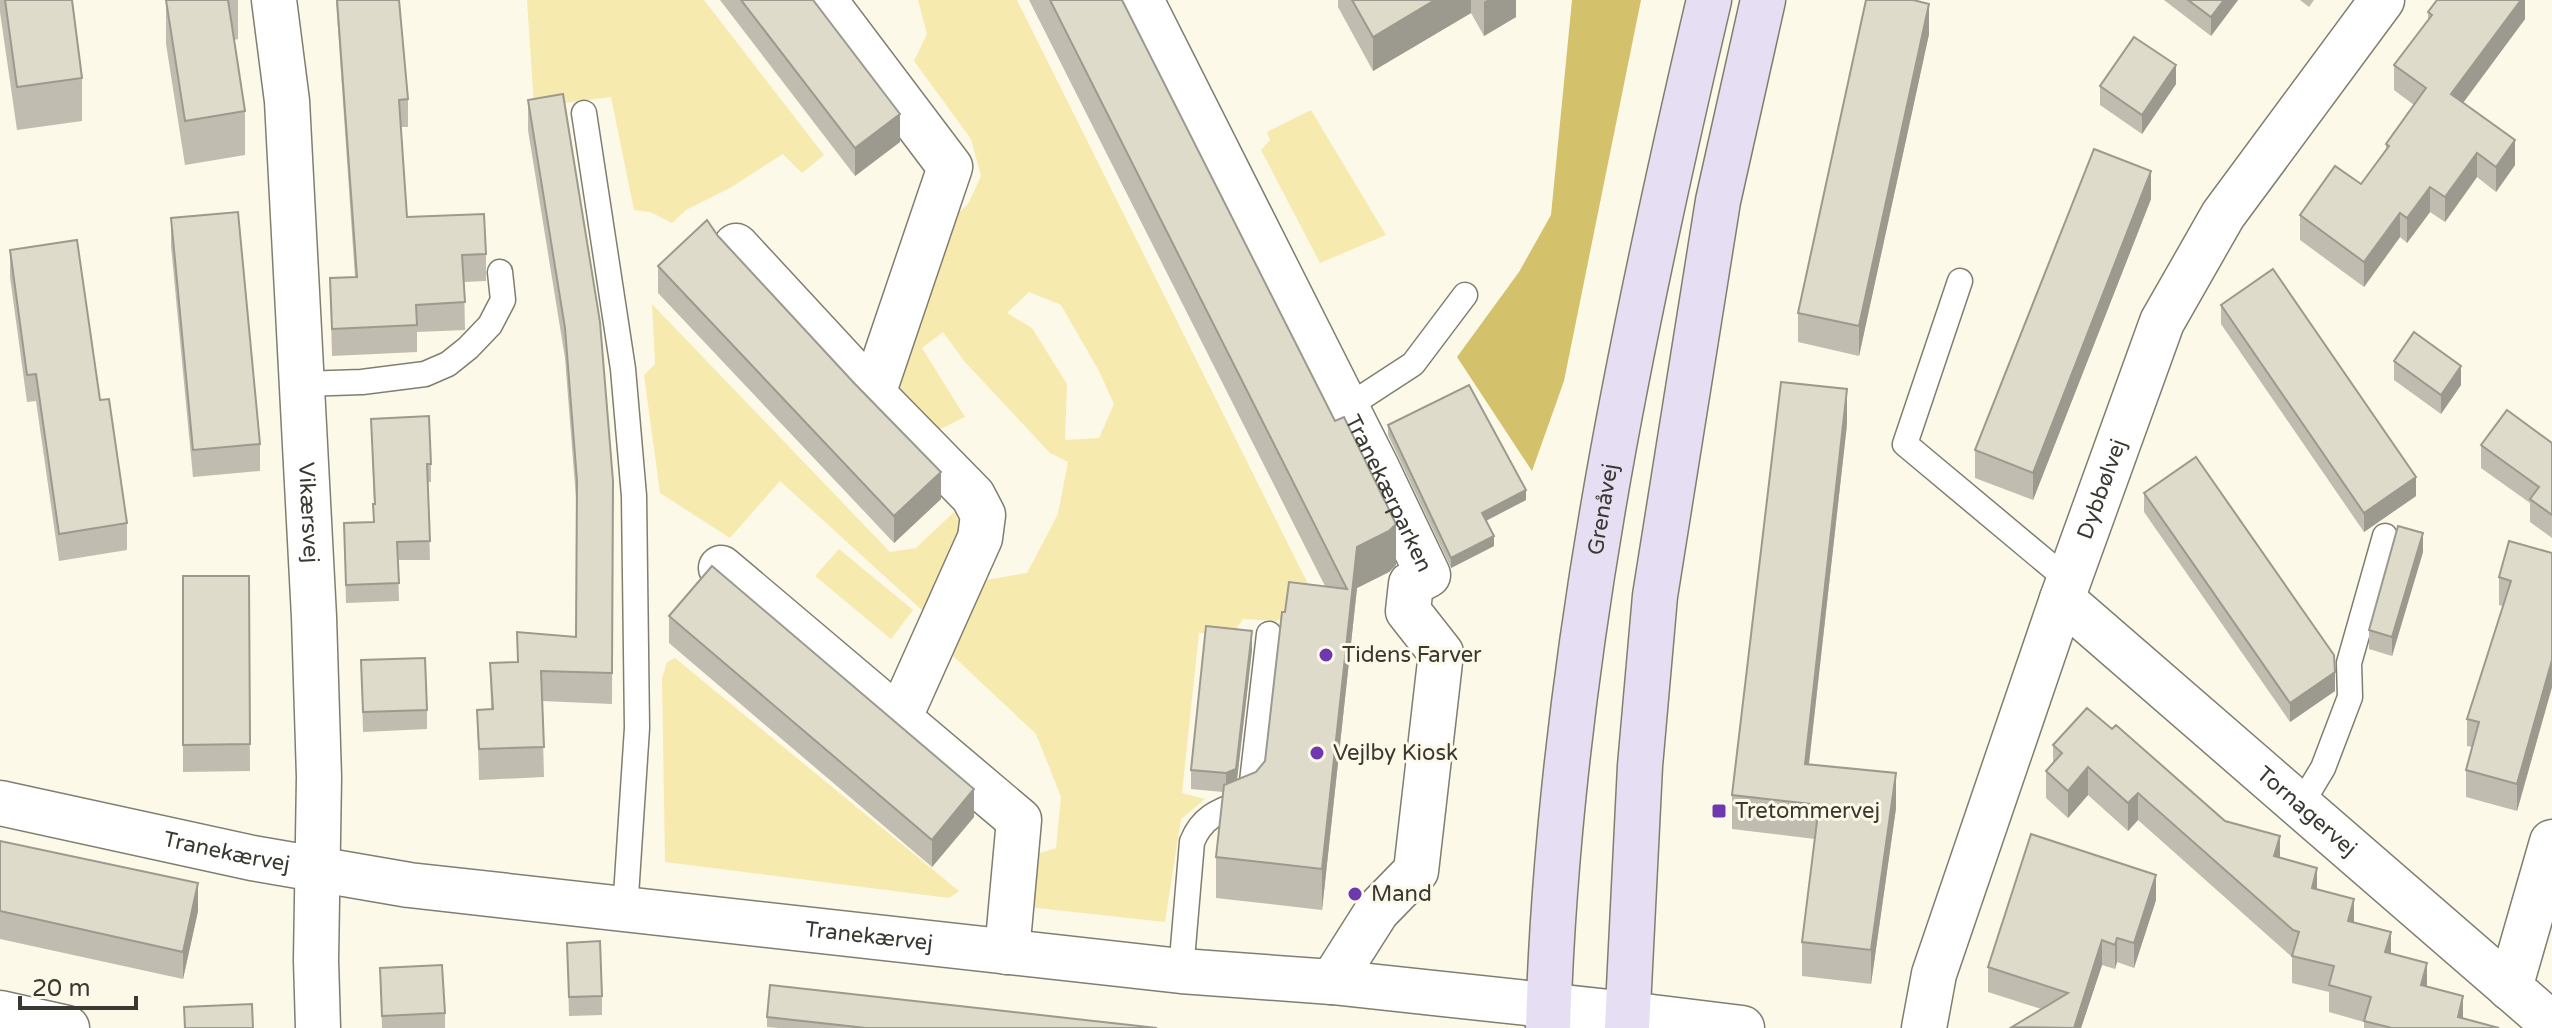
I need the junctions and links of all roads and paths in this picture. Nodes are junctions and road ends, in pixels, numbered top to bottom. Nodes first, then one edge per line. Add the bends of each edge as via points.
1 (274, 0) edge
2 (824, 0) edge
3 (1141, 0) edge
4 (1709, 0) edge
5 (1763, 0) edge
6 (2382, 0) edge
7 (584, 113) dead end
8 (736, 246) dead end
9 (500, 272) dead end
10 (1960, 281) dead end
11 (1465, 295) dead end
12 (302, 384) junction
13 (873, 394) junction
14 (1347, 407) junction
15 (2385, 536) dead end
16 (721, 568) dead end
17 (2066, 590) junction
18 (1269, 634) dead end
19 (898, 721) junction
20 (0, 803) edge
21 (2300, 806) junction
22 (2552, 842) edge
23 (318, 869) junction
24 (625, 911) junction
25 (1007, 952) junction
26 (1181, 971) junction
27 (1332, 982) junction
28 (2510, 988) junction
29 (0, 1013) edge
30 (1549, 1017) edge
31 (1627, 1021) edge
32 (2552, 1024) edge
33 (67, 1028) edge
34 (318, 1028) edge
35 (1742, 1028) edge
36 (1924, 1028) edge

1 - 12 street, Vikærsvej via 287,101
2 - 13 street via 950,167
3 - 14 street, Tranekærparken
4 - 30 main road, Grenåvej via 1662,204 1590,588 1562,814
5 - 31 main road via 1718,201 1655,596
6 - 17 street, Dybbølvej via 2223,215 2162,322
7 - 24 lane via 623,369 634,496 637,728
8 - 13 street
9 - 12 lane via 503,300 490,325 448,364 425,374
10 - 17 lane via 1905,444
11 - 14 lane via 1413,364
12 - 23 street, Vikærsvej via 314,617
13 - 19 street via 973,496 983,515 980,538
14 - 27 street, Tranekærparken via 1428,575 1411,584 1408,611 1441,653 1416,871 1377,911
15 - 21 lane via 2349,663 2350,697 2323,768
16 - 19 street
17 - 21 street, Tornagervej
17 - 36 street, Dybbølvej via 1934,974
18 - 26 lane via 1250,799 1215,814 1199,826 1192,842
19 - 25 street via 1019,820
20 - 23 street, Tranekærvej
21 - 28 street, Tornagervej
22 - 28 street
23 - 24 street, Tranekærvej
23 - 34 street, Vikærsvej
24 - 25 street, Tranekærvej
25 - 26 street, Tranekærvej
26 - 27 street, Tranekærvej
27 - 30 street, Tranekærvej
28 - 32 street, Tornagervej
29 - 33 street
30 - 31 street, Tranekærvej
31 - 35 street, Tranekærvej

